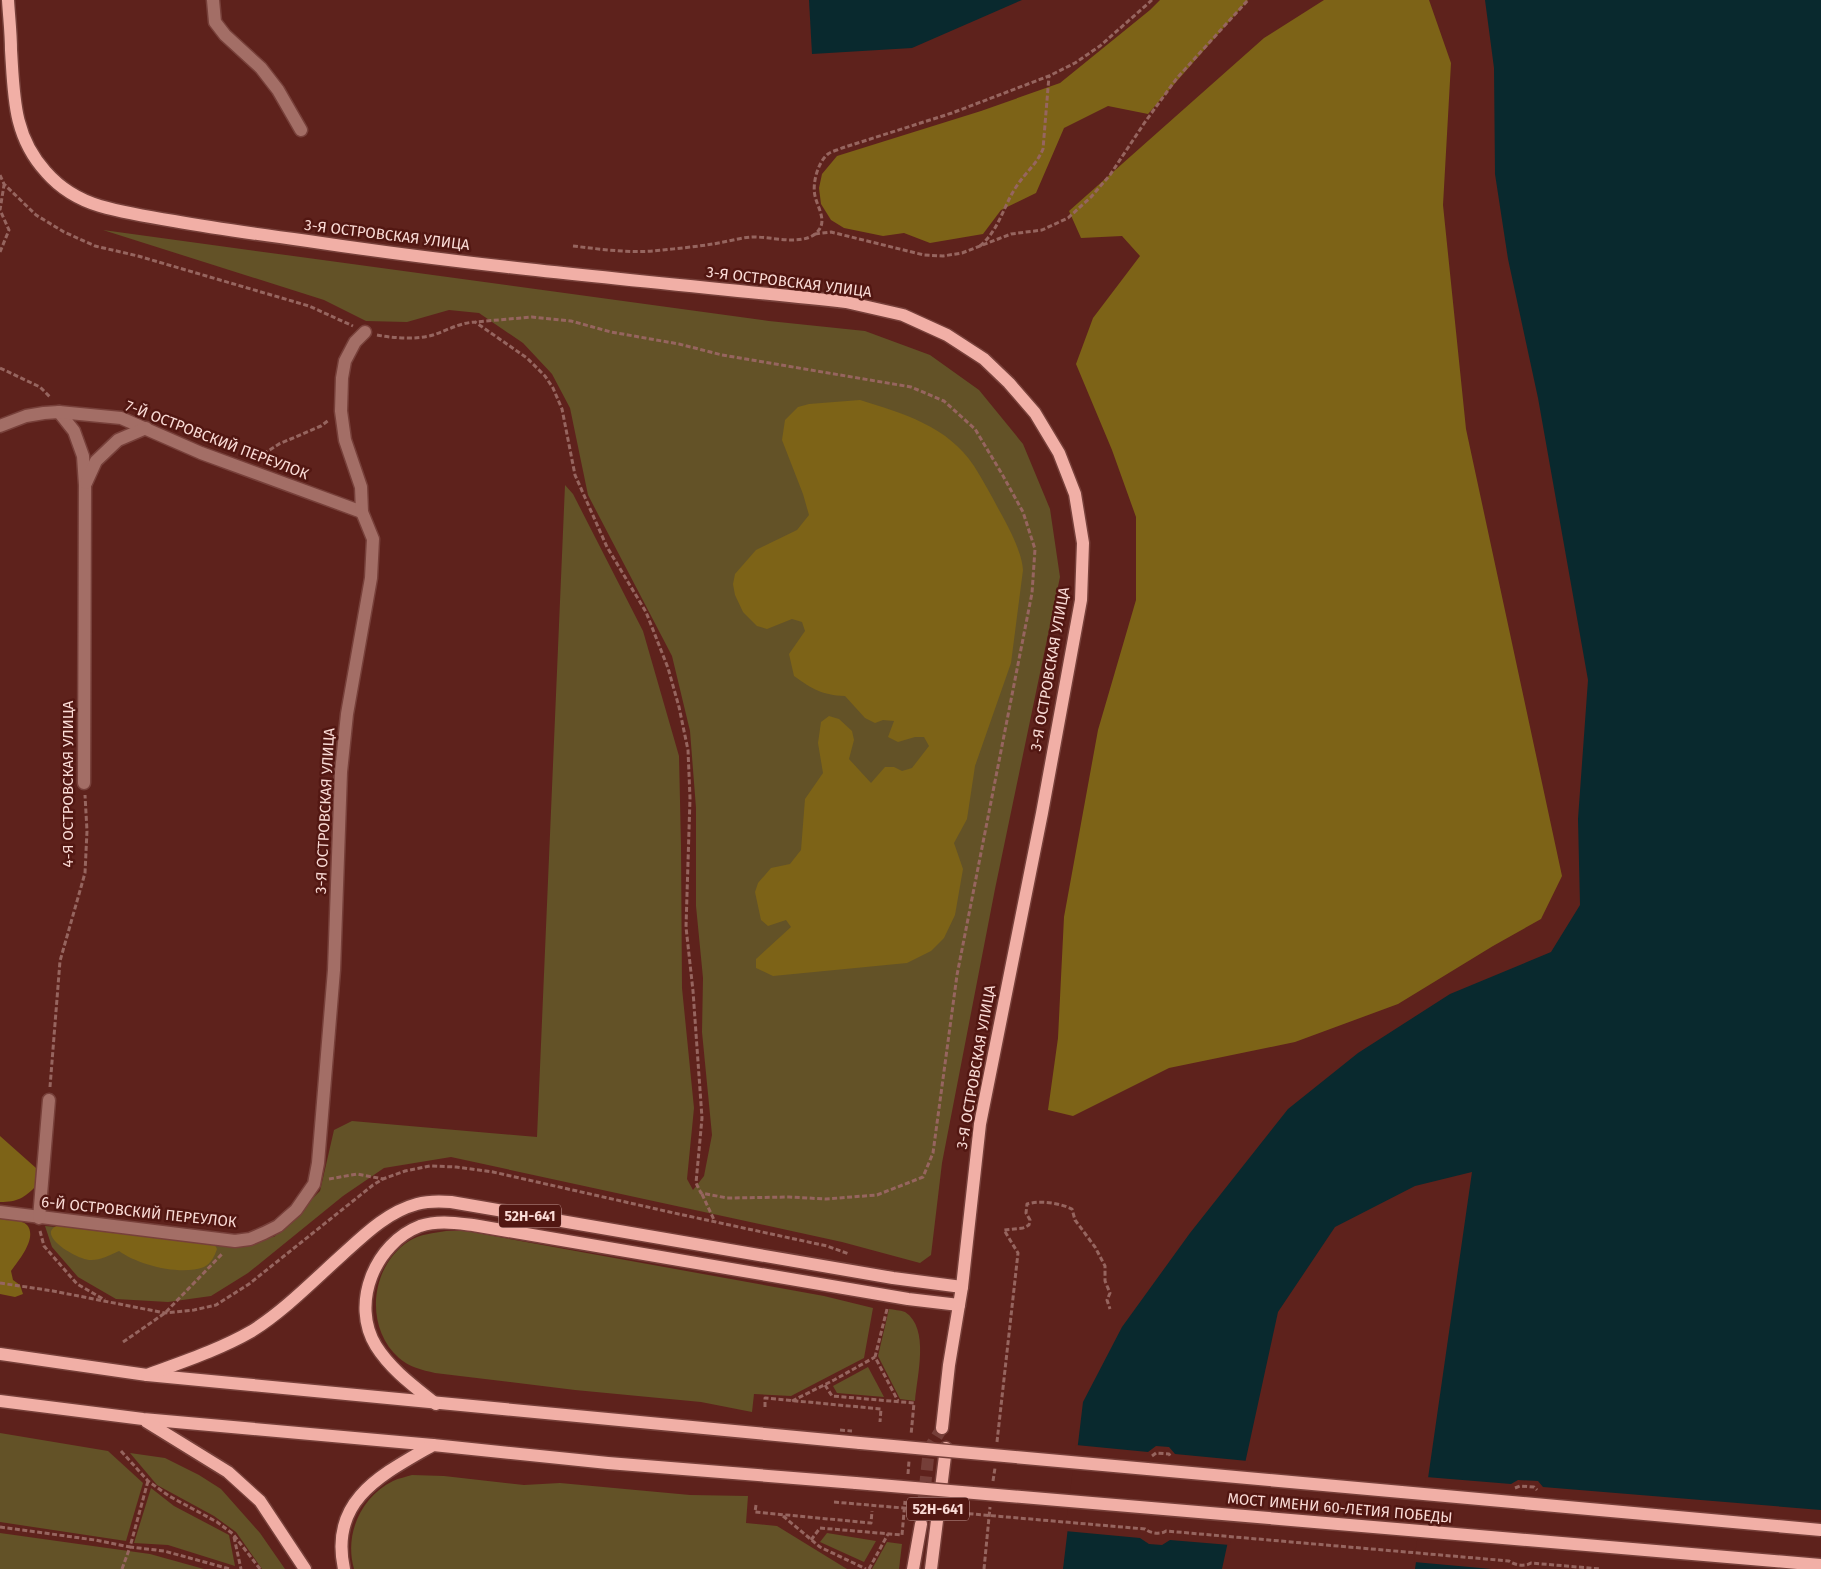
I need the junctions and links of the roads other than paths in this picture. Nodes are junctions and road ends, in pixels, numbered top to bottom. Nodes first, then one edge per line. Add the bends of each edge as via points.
1 (8, 0) edge
2 (213, 0) edge
3 (302, 130) dead end
4 (365, 332) road end
5 (59, 412) junction
6 (0, 426) edge
7 (146, 428) junction
8 (85, 486) junction
9 (362, 512) junction
10 (84, 783) road end
11 (49, 1100) road end
12 (296, 1210) joint
13 (0, 1212) edge
14 (39, 1218) junction
15 (962, 1287) junction
16 (959, 1305) junction
17 (0, 1354) edge
18 (147, 1375) junction
19 (0, 1401) edge
20 (436, 1404) junction
21 (143, 1420) junction
22 (942, 1428) tunnel mouth
23 (433, 1445) junction
24 (946, 1448) dead end
25 (922, 1524) tunnel mouth
26 (1821, 1530) edge
27 (1821, 1564) edge
28 (305, 1569) edge
29 (344, 1569) edge
30 (913, 1569) edge
31 (931, 1569) edge

1 - 15 main road, 3-Я ОСТРОВСКАЯ УЛИЦА via 14,96 22,135 46,172 62,187 98,206 135,215 386,253 846,302 903,315 947,335 984,359 1035,413 1060,453 1075,494 1084,543 1081,600 980,1124
2 - 3 street via 215,22 261,68
4 - 9 street, 3-Я ОСТРОВСКАЯ УЛИЦА via 355,342 345,361 342,378 345,440 361,487
5 - 6 street, 7-Й ОСТРОВСКИЙ ПЕРЕУЛОК via 26,416
5 - 7 street, 7-Й ОСТРОВСКИЙ ПЕРЕУЛОК via 121,418
5 - 8 street, 4-Я ОСТРОВСКАЯ УЛИЦА via 74,431 83,456
7 - 8 street via 118,440 96,461
7 - 9 street, 7-Й ОСТРОВСКИЙ ПЕРЕУЛОК via 201,453
8 - 10 street, 4-Я ОСТРОВСКАЯ УЛИЦА
9 - 12 street, 3-Я ОСТРОВСКАЯ УЛИЦА via 373,539 371,578 347,714 341,772 334,970 318,1163 314,1184
11 - 14 street
12 - 14 street, 6-Й ОСТРОВСКИЙ ПЕРЕУЛОК via 278,1226 235,1241
13 - 14 street, 6-Й ОСТРОВСКИЙ ПЕРЕУЛОК
15 - 16 main road, 3-Я ОСТРОВСКАЯ УЛИЦА
15 - 18 main road, 52Н-641 via 434,1201 397,1212 377,1225 252,1330 218,1348
16 - 20 main road, 52Н-641 via 441,1222 421,1226 402,1236 385,1252 372,1272 366,1298 367,1322 376,1346 400,1374
16 - 22 main road, 3-Я ОСТРОВСКАЯ УЛИЦА
17 - 18 main road, МОСТ ИМЕНИ 60-ЛЕТИЯ ПОБЕДЫ
18 - 20 main road, МОСТ ИМЕНИ 60-ЛЕТИЯ ПОБЕДЫ
19 - 21 main road, МОСТ ИМЕНИ 60-ЛЕТИЯ ПОБЕДЫ
20 - 26 main road, МОСТ ИМЕНИ 60-ЛЕТИЯ ПОБЕДЫ, bridge
21 - 23 main road, МОСТ ИМЕНИ 60-ЛЕТИЯ ПОБЕДЫ
21 - 28 main road via 228,1472 260,1501
23 - 27 main road, МОСТ ИМЕНИ 60-ЛЕТИЯ ПОБЕДЫ, bridge via 608,1463
23 - 29 main road via 371,1484 353,1503 342,1534 340,1552
24 - 31 main road, 52Н-641
25 - 30 main road, 52Н-641

